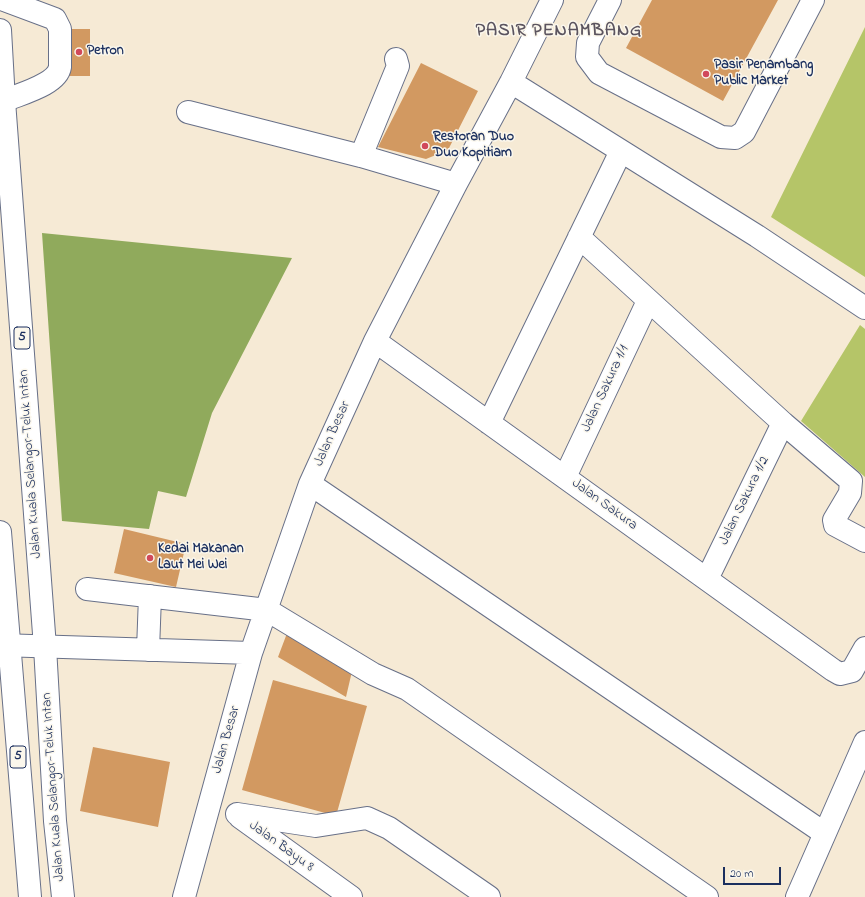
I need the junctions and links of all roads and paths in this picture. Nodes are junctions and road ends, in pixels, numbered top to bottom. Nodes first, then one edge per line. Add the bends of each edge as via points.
1 (4, 0) edge
2 (552, 0) edge
3 (610, 0) edge
4 (813, 0) edge
5 (0, 30) edge
6 (396, 59) dead end
7 (511, 82) junction
8 (4, 101) junction
9 (188, 112) dead end
10 (621, 151) junction
11 (361, 156) junction
12 (456, 184) junction
13 (579, 237) junction
14 (648, 301) junction
15 (865, 308) edge
16 (375, 341) junction
17 (489, 423) junction
18 (783, 423) junction
19 (565, 477) junction
20 (310, 484) junction
21 (0, 532) edge
22 (865, 541) edge
23 (707, 579) junction
24 (87, 589) dead end
25 (150, 596) junction
26 (267, 610) junction
27 (4, 645) edge
28 (45, 646) junction
29 (865, 648) edge
30 (148, 650) junction
31 (251, 653) junction
32 (865, 742) edge
33 (211, 796) junction
34 (237, 814) junction
35 (824, 833) junction
36 (28, 869) junction
37 (23, 897) edge
38 (30, 897) edge
39 (62, 897) edge
40 (184, 897) edge
41 (351, 897) edge
42 (489, 897) edge
43 (707, 897) edge
44 (797, 897) edge

1 - 8 main road via 55,19 60,29 59,73 51,81
2 - 7 main road, Jalan Besar
3 - 4 main road via 588,43 587,57 599,73 721,138 734,138 744,132
5 - 8 main road, Jalan Kuala Selangor-Teluk Intan / 5
6 - 11 main road via 398,66
7 - 10 main road
7 - 12 main road, Jalan Besar
8 - 28 main road, Jalan Kuala Selangor-Teluk Intan / 5
9 - 11 main road
10 - 13 main road
10 - 15 main road via 757,236
11 - 12 main road
12 - 16 main road, Jalan Besar
13 - 14 main road
13 - 17 main road
14 - 18 main road
14 - 19 main road, Jalan Sakura 1/1
16 - 17 main road, Jalan Sakura
16 - 20 main road, Jalan Besar
17 - 19 main road, Jalan Sakura
18 - 22 main road via 851,481 850,493 834,520 835,525
18 - 23 main road, Jalan Sakura 1/2
19 - 23 main road, Jalan Sakura
20 - 26 main road, Jalan Besar
20 - 35 main road
21 - 27 main road, 5
23 - 29 main road, Jalan Sakura via 840,674 852,671
24 - 25 main road
25 - 26 main road
25 - 30 main road
26 - 31 main road, Jalan Besar
26 - 43 main road via 374,674 407,689
27 - 28 main road
27 - 36 main road, 5
28 - 30 main road
28 - 39 main road, Jalan Kuala Selangor-Teluk Intan / 5
30 - 31 main road
31 - 33 main road, Jalan Besar
32 - 35 main road
33 - 34 main road, Jalan Bayu 8
33 - 40 main road, Jalan Besar
34 - 41 main road, Jalan Bayu 8
34 - 42 main road via 316,826 367,818 389,828
35 - 44 main road
36 - 37 main road
36 - 38 main road, 5

